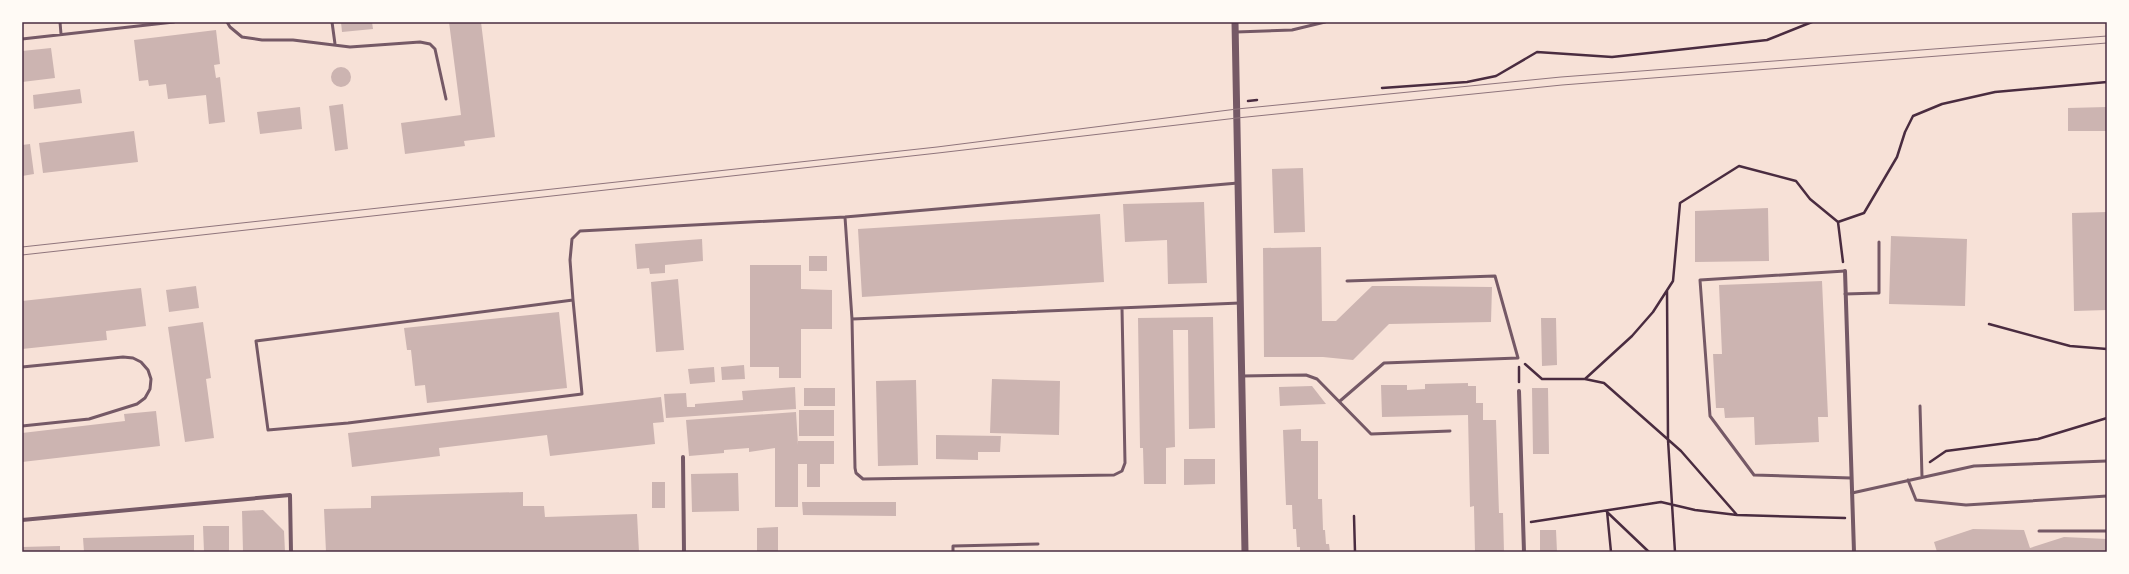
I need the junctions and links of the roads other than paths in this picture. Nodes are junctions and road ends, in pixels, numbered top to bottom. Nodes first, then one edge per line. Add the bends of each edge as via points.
1 (60, 22) edge
2 (174, 22) edge
3 (227, 22) edge
4 (332, 22) edge
5 (1235, 22) edge
6 (1325, 22) edge
7 (1235, 32) junction
8 (61, 34) junction
9 (22, 39) edge
10 (335, 44) junction
11 (446, 99) dead end
12 (1238, 183) junction
13 (845, 217) junction
14 (1879, 242) dead end
15 (1844, 271) joint
16 (1347, 281) dead end
17 (1845, 294) junction
18 (573, 300) junction
19 (1240, 303) junction
20 (1122, 308) junction
21 (852, 319) junction
22 (22, 367) edge
23 (1242, 376) junction
24 (1519, 391) road end
25 (1340, 401) junction
26 (1920, 406) dead end
27 (22, 426) edge
28 (1450, 431) dead end
29 (683, 457) dead end
30 (2107, 461) edge
31 (1922, 477) junction
32 (1851, 478) junction
33 (1908, 480) junction
34 (1851, 493) junction
35 (2107, 496) edge
36 (22, 520) edge
37 (2038, 531) dead end
38 (2107, 531) edge
39 (1038, 544) dead end
40 (291, 552) edge
41 (684, 552) edge
42 (953, 552) edge
43 (1245, 552) edge
44 (1524, 552) edge
45 (1854, 552) edge

1 - 8 lane
2 - 8 lane
3 - 10 lane via 242,37
4 - 10 lane
5 - 7 street
6 - 7 lane via 1292,30
7 - 12 street
8 - 9 lane
10 - 11 lane via 350,47 420,42 430,44 435,49
12 - 13 lane
12 - 19 street
13 - 18 lane via 580,231 572,238 570,260
13 - 21 lane
14 - 17 lane via 1879,292
15 - 17 street
15 - 32 lane via 1700,280 1710,416 1754,475
16 - 25 lane via 1495,276 1518,358 1384,363
17 - 32 street
18 - 18 lane via 582,394 348,423 268,430 256,341
19 - 20 lane
19 - 23 street
20 - 21 lane
20 - 21 lane via 1126,463 1122,471 1114,475 863,479 856,473 855,468
22 - 27 lane via 133,358 148,370 150,389 138,404 89,419
23 - 25 lane via 1306,375 1317,379
23 - 43 street
24 - 44 street
25 - 28 lane via 1371,434
26 - 31 lane
29 - 41 street
30 - 31 lane via 1974,466
31 - 33 lane
32 - 34 street
33 - 34 lane
33 - 35 lane via 1916,500 1966,505
34 - 45 street
36 - 40 street via 290,495
37 - 38 lane
39 - 42 lane via 953,546

